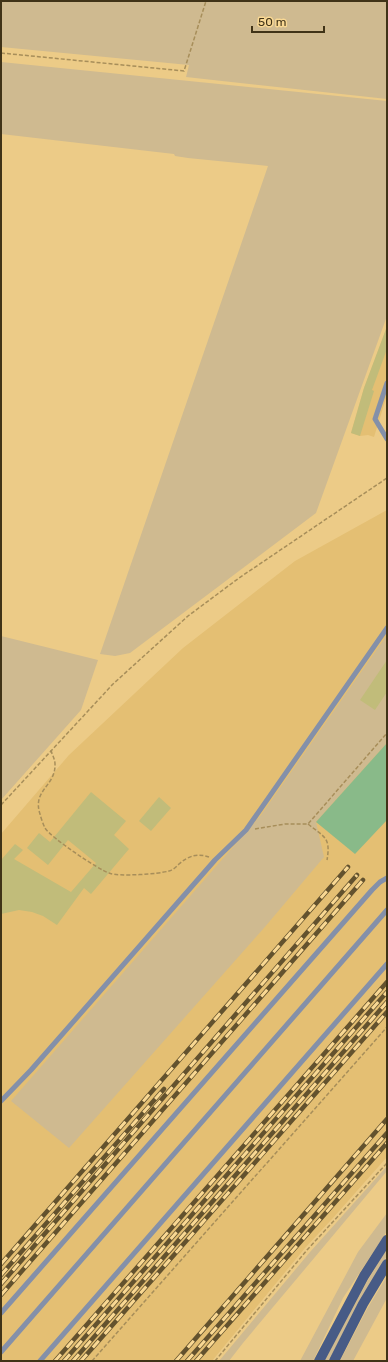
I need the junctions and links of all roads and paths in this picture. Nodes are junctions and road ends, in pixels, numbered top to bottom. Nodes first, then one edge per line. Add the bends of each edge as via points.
1 (206, 1) edge
2 (1, 53) edge
3 (387, 383) edge
4 (387, 438) edge
5 (387, 478) edge
6 (387, 628) edge
7 (387, 733) edge
8 (51, 750) junction
9 (1, 805) edge
10 (308, 824) junction
11 (246, 830) junction
12 (215, 860) junction
13 (327, 860) dead end
14 (387, 878) edge
15 (387, 910) edge
16 (387, 964) edge
17 (387, 1026) edge
18 (2, 1101) edge
19 (387, 1163) edge
20 (387, 1240) edge
21 (387, 1264) edge
22 (1, 1313) edge
23 (1, 1352) edge
24 (40, 1361) edge
25 (92, 1361) edge
26 (215, 1361) edge
27 (319, 1361) edge
28 (334, 1361) edge

1 - 2 path via 184,70
3 - 4 lane via 375,419
5 - 8 path via 239,578 188,616 113,684
6 - 11 lane
7 - 10 path
8 - 9 path
8 - 12 path via 55,766 52,778 39,796 40,814 45,829 78,855 117,875 152,875 171,871 184,859 194,855 205,855
10 - 11 path via 285,824
10 - 13 path via 326,839 329,848
11 - 12 lane
12 - 18 lane
14 - 22 lane via 372,890
15 - 23 lane
16 - 24 lane
17 - 25 path
19 - 26 path via 307,1250
20 - 27 main road via 360,1282
21 - 28 main road

